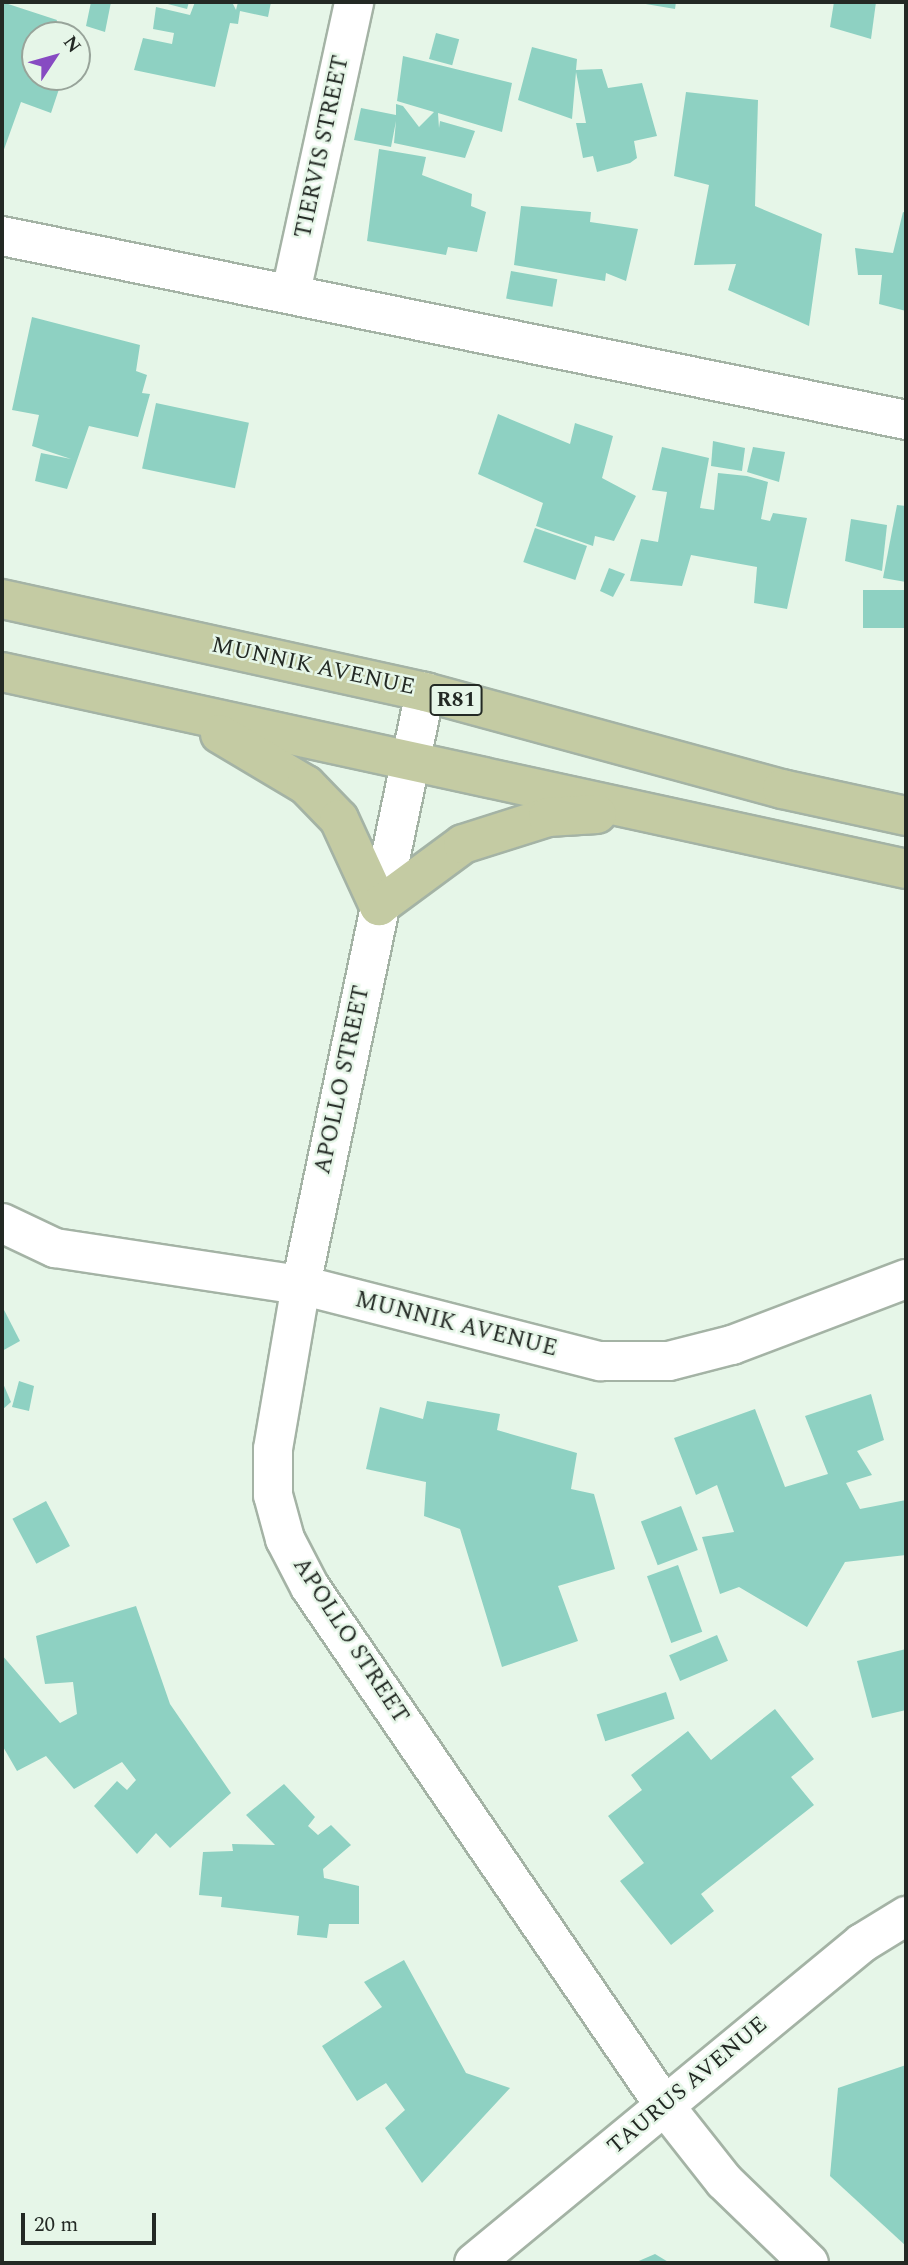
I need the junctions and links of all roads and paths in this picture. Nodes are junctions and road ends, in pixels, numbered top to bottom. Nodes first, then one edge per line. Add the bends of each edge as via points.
1 (354, 2) edge
2 (2, 236) edge
3 (291, 292) junction
4 (906, 420) edge
5 (2, 599) edge
6 (2, 672) edge
7 (425, 692) junction
8 (172, 709) junction
9 (408, 760) junction
10 (641, 811) junction
11 (906, 816) edge
12 (906, 869) edge
13 (379, 906) junction
14 (2, 1223) edge
15 (906, 1279) edge
16 (301, 1285) junction
17 (906, 1916) edge
18 (664, 2105) junction
19 (474, 2263) edge
20 (809, 2263) edge

1 - 3 street, TIERVIS STREET
2 - 3 street
3 - 4 street
5 - 7 main road, MUNNIK AVENUE / R81
6 - 8 main road
7 - 9 street, APOLLO STREET
7 - 11 main road, MUNNIK AVENUE / R81 via 782,789
8 - 9 main road
8 - 13 main road via 306,785 339,819
9 - 10 main road
9 - 13 street, APOLLO STREET
10 - 12 main road
10 - 13 main road via 548,817 463,844
13 - 16 street, APOLLO STREET
14 - 16 street, MUNNIK AVENUE via 55,1248 102,1259
15 - 16 street, MUNNIK AVENUE via 732,1345 670,1361 600,1361
16 - 18 street, APOLLO STREET via 273,1449 273,1494 285,1539 310,1587
17 - 18 street, TAURUS AVENUE via 862,1943
18 - 19 street, TAURUS AVENUE
18 - 20 street, APOLLO STREET via 724,2181

